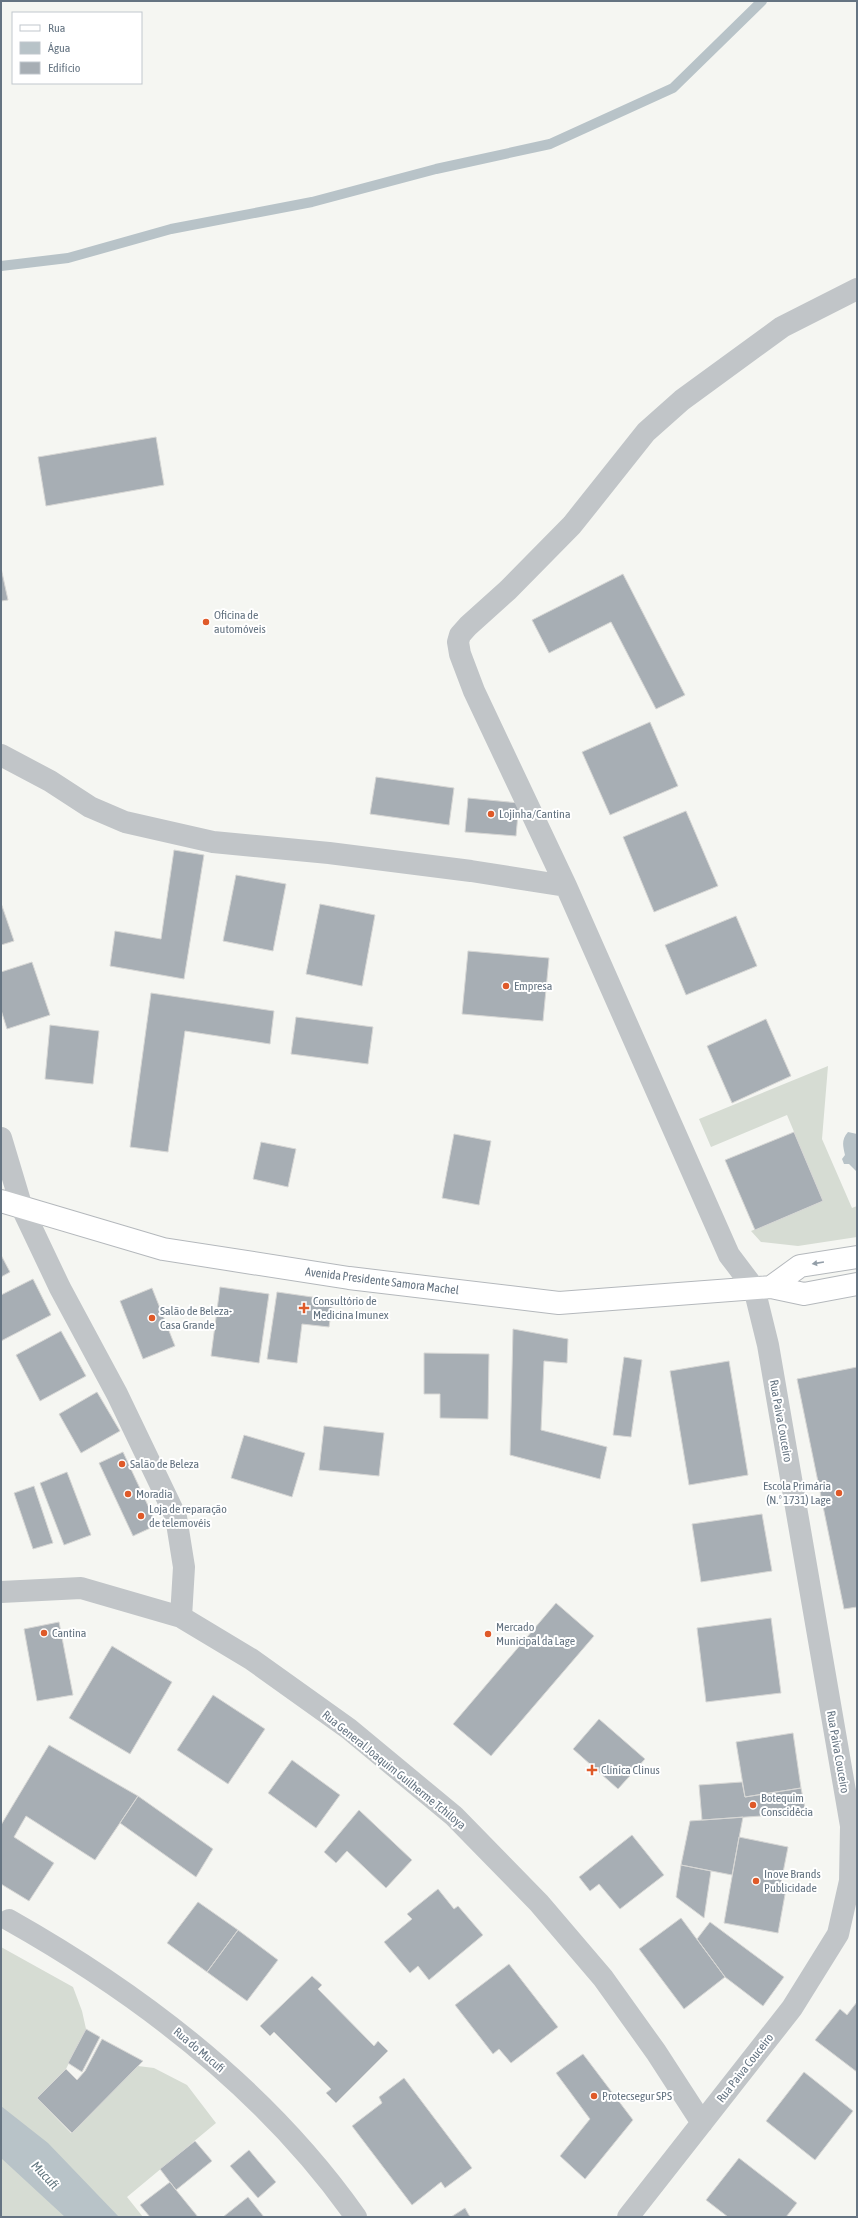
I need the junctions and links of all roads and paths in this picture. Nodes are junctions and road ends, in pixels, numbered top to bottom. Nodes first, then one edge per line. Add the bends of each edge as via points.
1 (857, 289) edge
2 (1, 755) edge
3 (566, 886) junction
4 (1, 1138) edge
5 (1, 1201) edge
6 (22, 1208) junction
7 (857, 1257) edge
8 (857, 1284) edge
9 (763, 1287) junction
10 (1, 1592) edge
11 (181, 1617) junction
12 (9, 1920) dead end
13 (702, 2123) junction
14 (356, 2217) edge
15 (628, 2217) edge

1 - 3 street, Rua Paiva Couceiro via 782,328 682,400 646,432 572,525 460,635 460,654 474,690
2 - 3 street via 50,781 90,807 125,822 213,842 329,853
3 - 9 street, Rua Paiva Couceiro via 729,1255
4 - 6 street
5 - 6 main road, Avenida Presidente Samora Machel
6 - 9 main road, Avenida Presidente Samora Machel via 163,1248 349,1278 559,1303
6 - 11 street via 60,1288 117,1394 176,1517 184,1568
7 -> 9 main road via 800,1266
8 - 9 main road, Avenida Presidente Samora Machel via 804,1294
9 - 13 street, Rua Paiva Couceiro via 768,1345 851,1826 850,1881 838,1934 792,2008
10 - 11 street, Rua General Joaquim Guilherme Tchiloya via 81,1588
11 - 13 street, Rua General Joaquim Guilherme Tchiloya via 251,1659 349,1729 454,1816 539,1903 603,1978 656,2052
12 - 14 street, Rua do Mucufi via 57,1947 106,1980 164,2021 220,2066 281,2126 334,2185
13 - 15 street, Rua Paiva Couceiro

